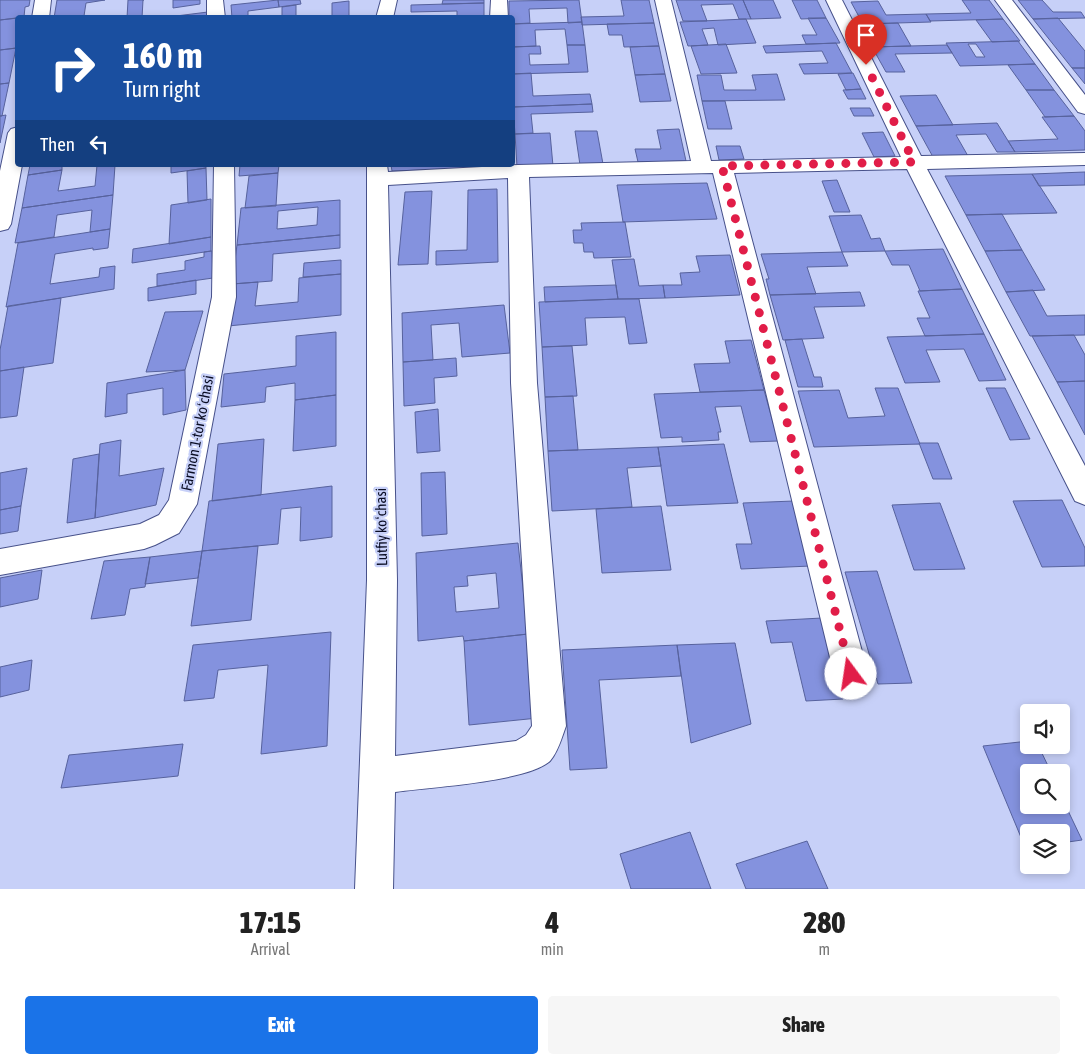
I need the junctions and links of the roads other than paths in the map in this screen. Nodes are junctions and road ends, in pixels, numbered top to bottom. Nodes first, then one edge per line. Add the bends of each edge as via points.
1 (43, 0) edge
2 (215, 0) edge
3 (388, 0) edge
4 (499, 0) edge
5 (662, 0) edge
6 (834, 0) edge
7 (1003, 0) edge
8 (40, 15) edge
9 (216, 15) edge
10 (385, 15) edge
11 (499, 15) edge
12 (1085, 108) edge
13 (15, 148) edge
14 (1085, 159) edge
15 (914, 162) junction
16 (712, 166) junction
17 (224, 167) edge
18 (506, 169) edge
19 (377, 172) edge
20 (0, 224) edge
21 (1085, 493) edge
22 (0, 562) edge
23 (851, 674) dead end
24 (376, 776) junction
25 (374, 889) edge

1 - 8 street
2 - 9 street
3 - 10 street
4 - 11 street
5 - 16 street
6 - 15 street
7 - 12 street
13 - 20 street
14 - 15 street
15 - 16 street
15 - 21 street
16 - 18 street
16 - 23 street
17 - 22 street, Farmon 1-tor koʻchasi via 224,297 183,504 169,524 144,536
18 - 19 street
18 - 24 street via 549,726 544,741 535,752 516,759
19 - 24 street, Lutfiy koʻchasi via 382,580
24 - 25 street, Lutfiy koʻchasi

